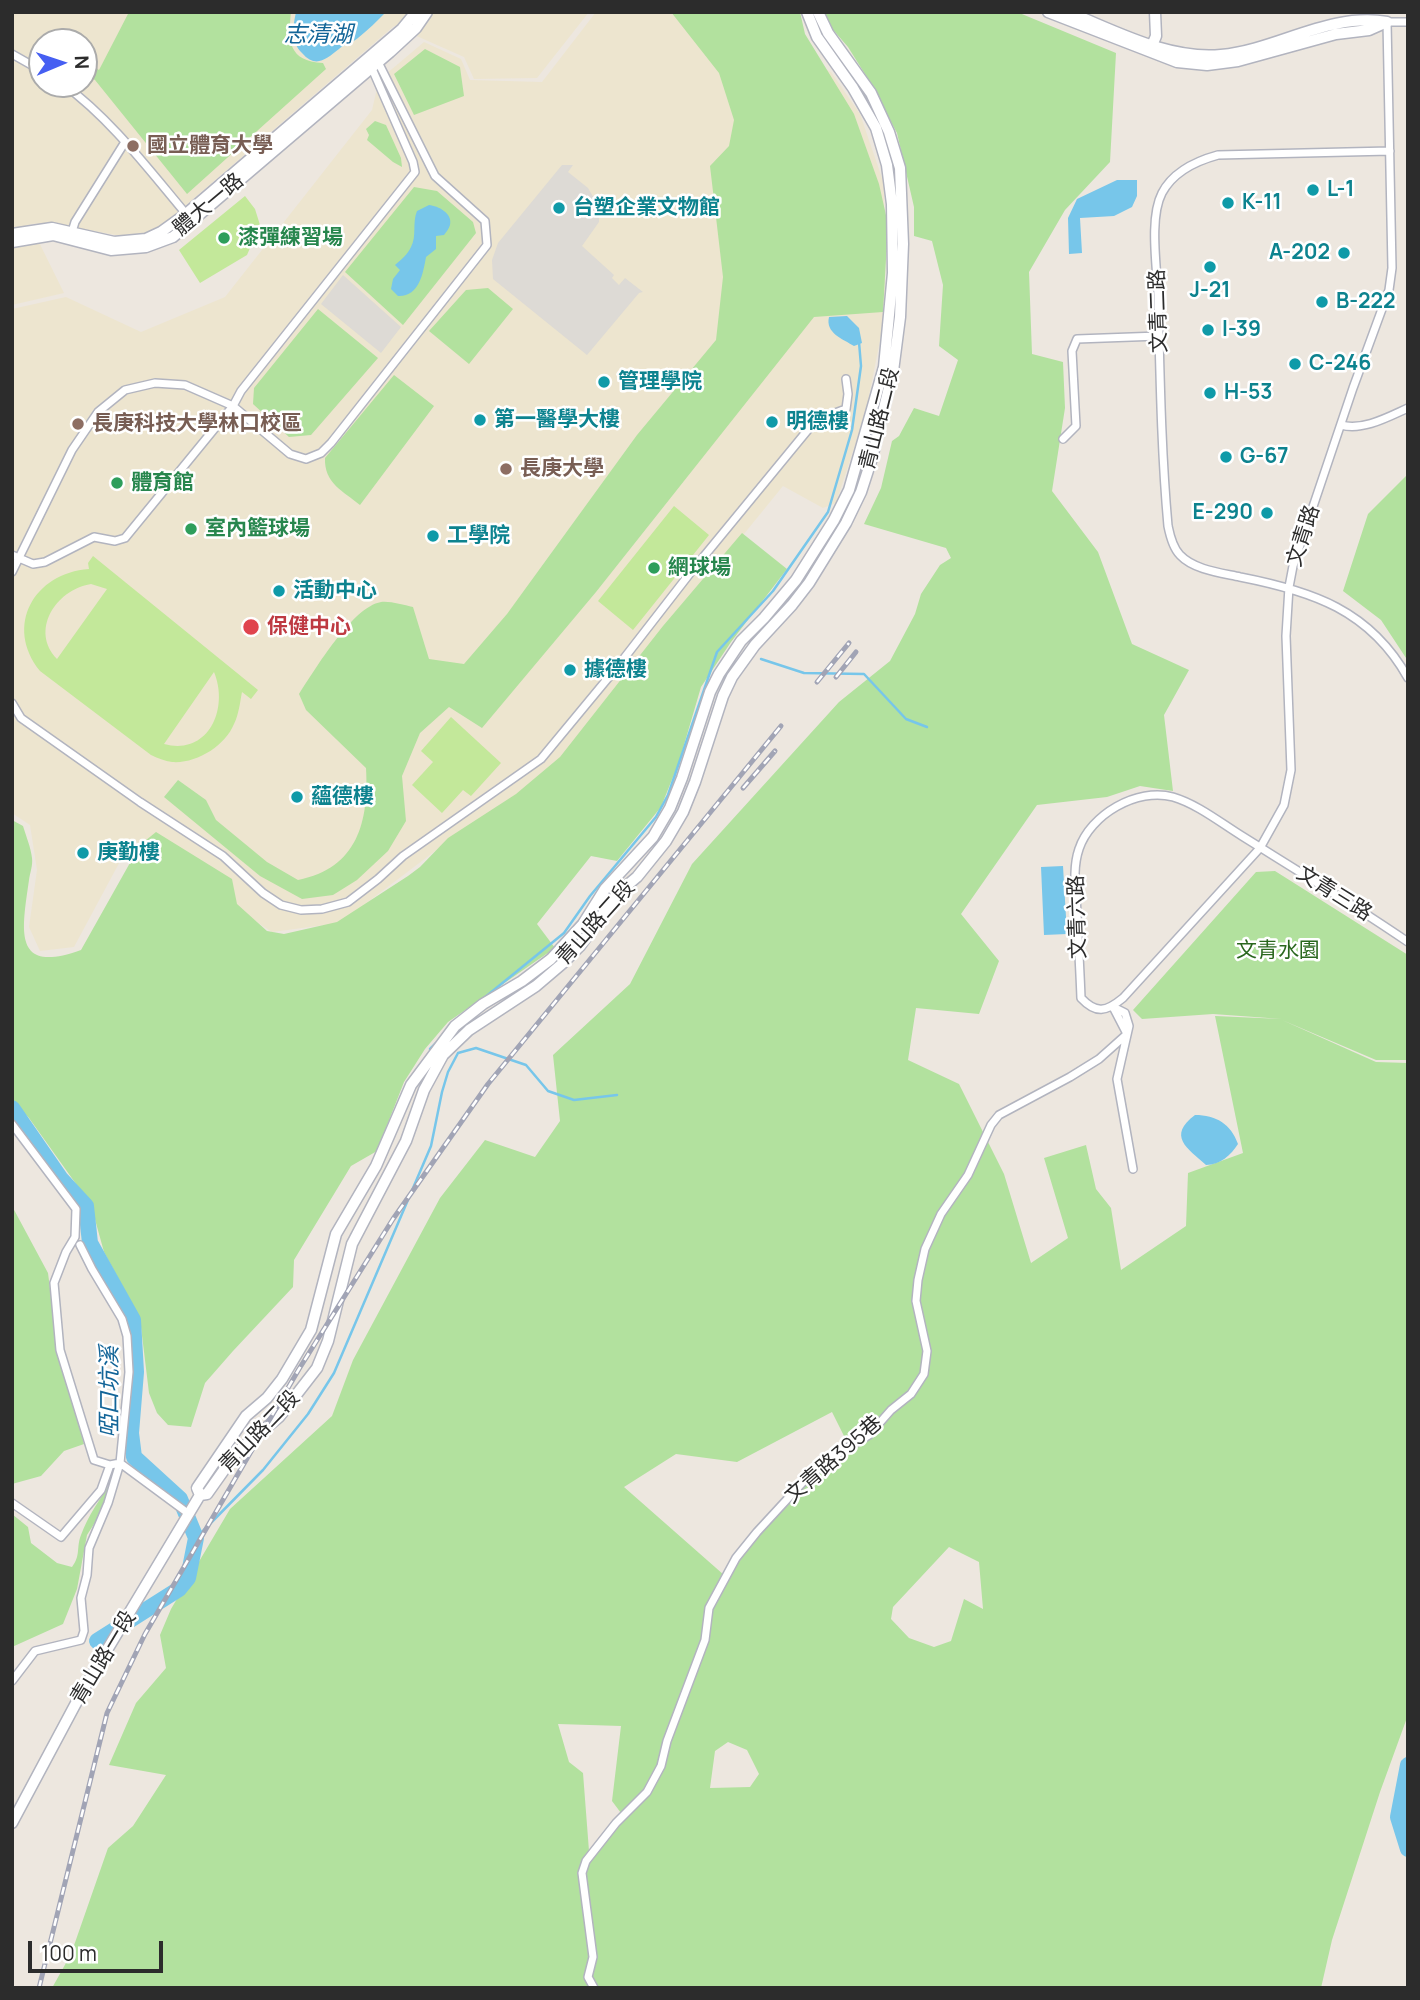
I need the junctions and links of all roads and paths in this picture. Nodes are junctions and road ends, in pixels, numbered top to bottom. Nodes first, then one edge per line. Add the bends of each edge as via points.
1 (416, 12) edge
2 (427, 12) edge
3 (807, 12) edge
4 (818, 12) edge
5 (1048, 12) edge
6 (1068, 12) edge
7 (1153, 12) edge
8 (1387, 17) edge
9 (1408, 22) edge
10 (1149, 46) junction
11 (12, 54) edge
12 (373, 62) junction
13 (28, 63) edge
14 (82, 98) edge
15 (125, 142) junction
16 (1390, 152) junction
17 (189, 217) junction
18 (12, 234) edge
19 (71, 235) junction
20 (12, 242) edge
21 (1159, 336) junction
22 (846, 379) dead end
23 (233, 406) junction
24 (1408, 408) edge
25 (1341, 425) junction
26 (1063, 439) dead end
27 (16, 556) edge
28 (12, 572) edge
29 (1289, 587) junction
30 (1408, 678) edge
31 (12, 703) edge
32 (1260, 848) junction
33 (1408, 942) edge
34 (1113, 1007) junction
35 (1127, 1034) junction
36 (12, 1124) edge
37 (1133, 1169) dead end
38 (80, 1245) dead end
39 (120, 1463) junction
40 (110, 1465) junction
41 (200, 1495) junction
42 (12, 1503) edge
43 (189, 1514) junction
44 (12, 1681) edge
45 (12, 1823) edge
46 (594, 1988) edge

1 - 12 street, 體大一路
2 - 12 street, 體大一路 via 416,28
3 - 41 street, 青山路二段 via 817,37 876,128 892,204 893,273 884,367 849,489 796,580 741,641 719,674 670,808 653,837 551,959 455,1026 411,1085 376,1166 337,1234 311,1330 282,1379 246,1416 197,1488
4 - 41 street, 青山路二段 via 871,93 900,168 900,317 892,371 861,492 809,583 733,677 683,812 666,841 564,963 468,1030 443,1055 424,1090 406,1141 352,1244 317,1368 279,1417 236,1453 207,1494
5 - 10 street
6 - 10 street
7 - 10 street via 1157,22
8 - 9 street
8 - 10 street via 1369,30 1336,34 1223,64 1177,62
8 - 16 street, 文青路
11 - 13 street
12 - 17 street, 體大一路
12 - 23 street via 415,172
12 - 23 street via 435,176 485,221 487,245 321,453 306,459 290,454
14 - 15 street
15 - 17 street
15 - 19 street
16 - 21 street, 文青二路 via 1218,155 1196,161 1177,175 1162,194 1156,222
16 - 25 street, 文青路 via 1389,290
17 - 19 street, 體大一路 via 146,239 114,242
18 - 19 street, 體大一路 via 52,228
19 - 20 street, 體大一路
21 - 26 street via 1077,339 1072,351 1076,426
21 - 29 street, 文青二路 via 1164,483 1172,542 1180,555 1212,571
22 - 31 street via 846,410 816,420 541,759 403,856 348,902 301,910 281,905 223,856 21,718
23 - 27 street via 125,538 94,537 33,564
23 - 27 street via 185,385 155,383 125,390 98,412 72,450
24 - 25 street via 1380,421
25 - 29 street, 文青路
27 - 28 street
29 - 30 street, 文青二路 via 1336,605 1371,628
29 - 32 street, 文青路 via 1286,656 1291,770 1284,805
32 - 33 street, 文青三路
32 - 34 street, 文青路
32 - 34 street, 文青六路 via 1172,797 1138,797 1095,823 1079,848 1076,864 1081,998 1100,1010
34 - 35 street via 1125,1013
35 - 37 street via 1117,1079
35 - 46 street, 文青路395巷 via 1080,1072 999,1115 991,1125 925,1249 916,1301 927,1351 924,1374 911,1394 869,1435 804,1481 736,1558 719,1587 661,1766 647,1792 616,1823 582,1873 593,1957 589,1977
36 - 40 street via 76,1209 75,1237 54,1283 60,1350 94,1460
38 - 39 street via 127,1335 129,1371
39 - 40 street
39 - 43 street
39 - 44 street via 89,1548 81,1598 81,1640 35,1651
40 - 42 street via 101,1490 61,1536
41 - 43 street, 青山路一段
43 - 45 street, 青山路一段 via 83,1690

